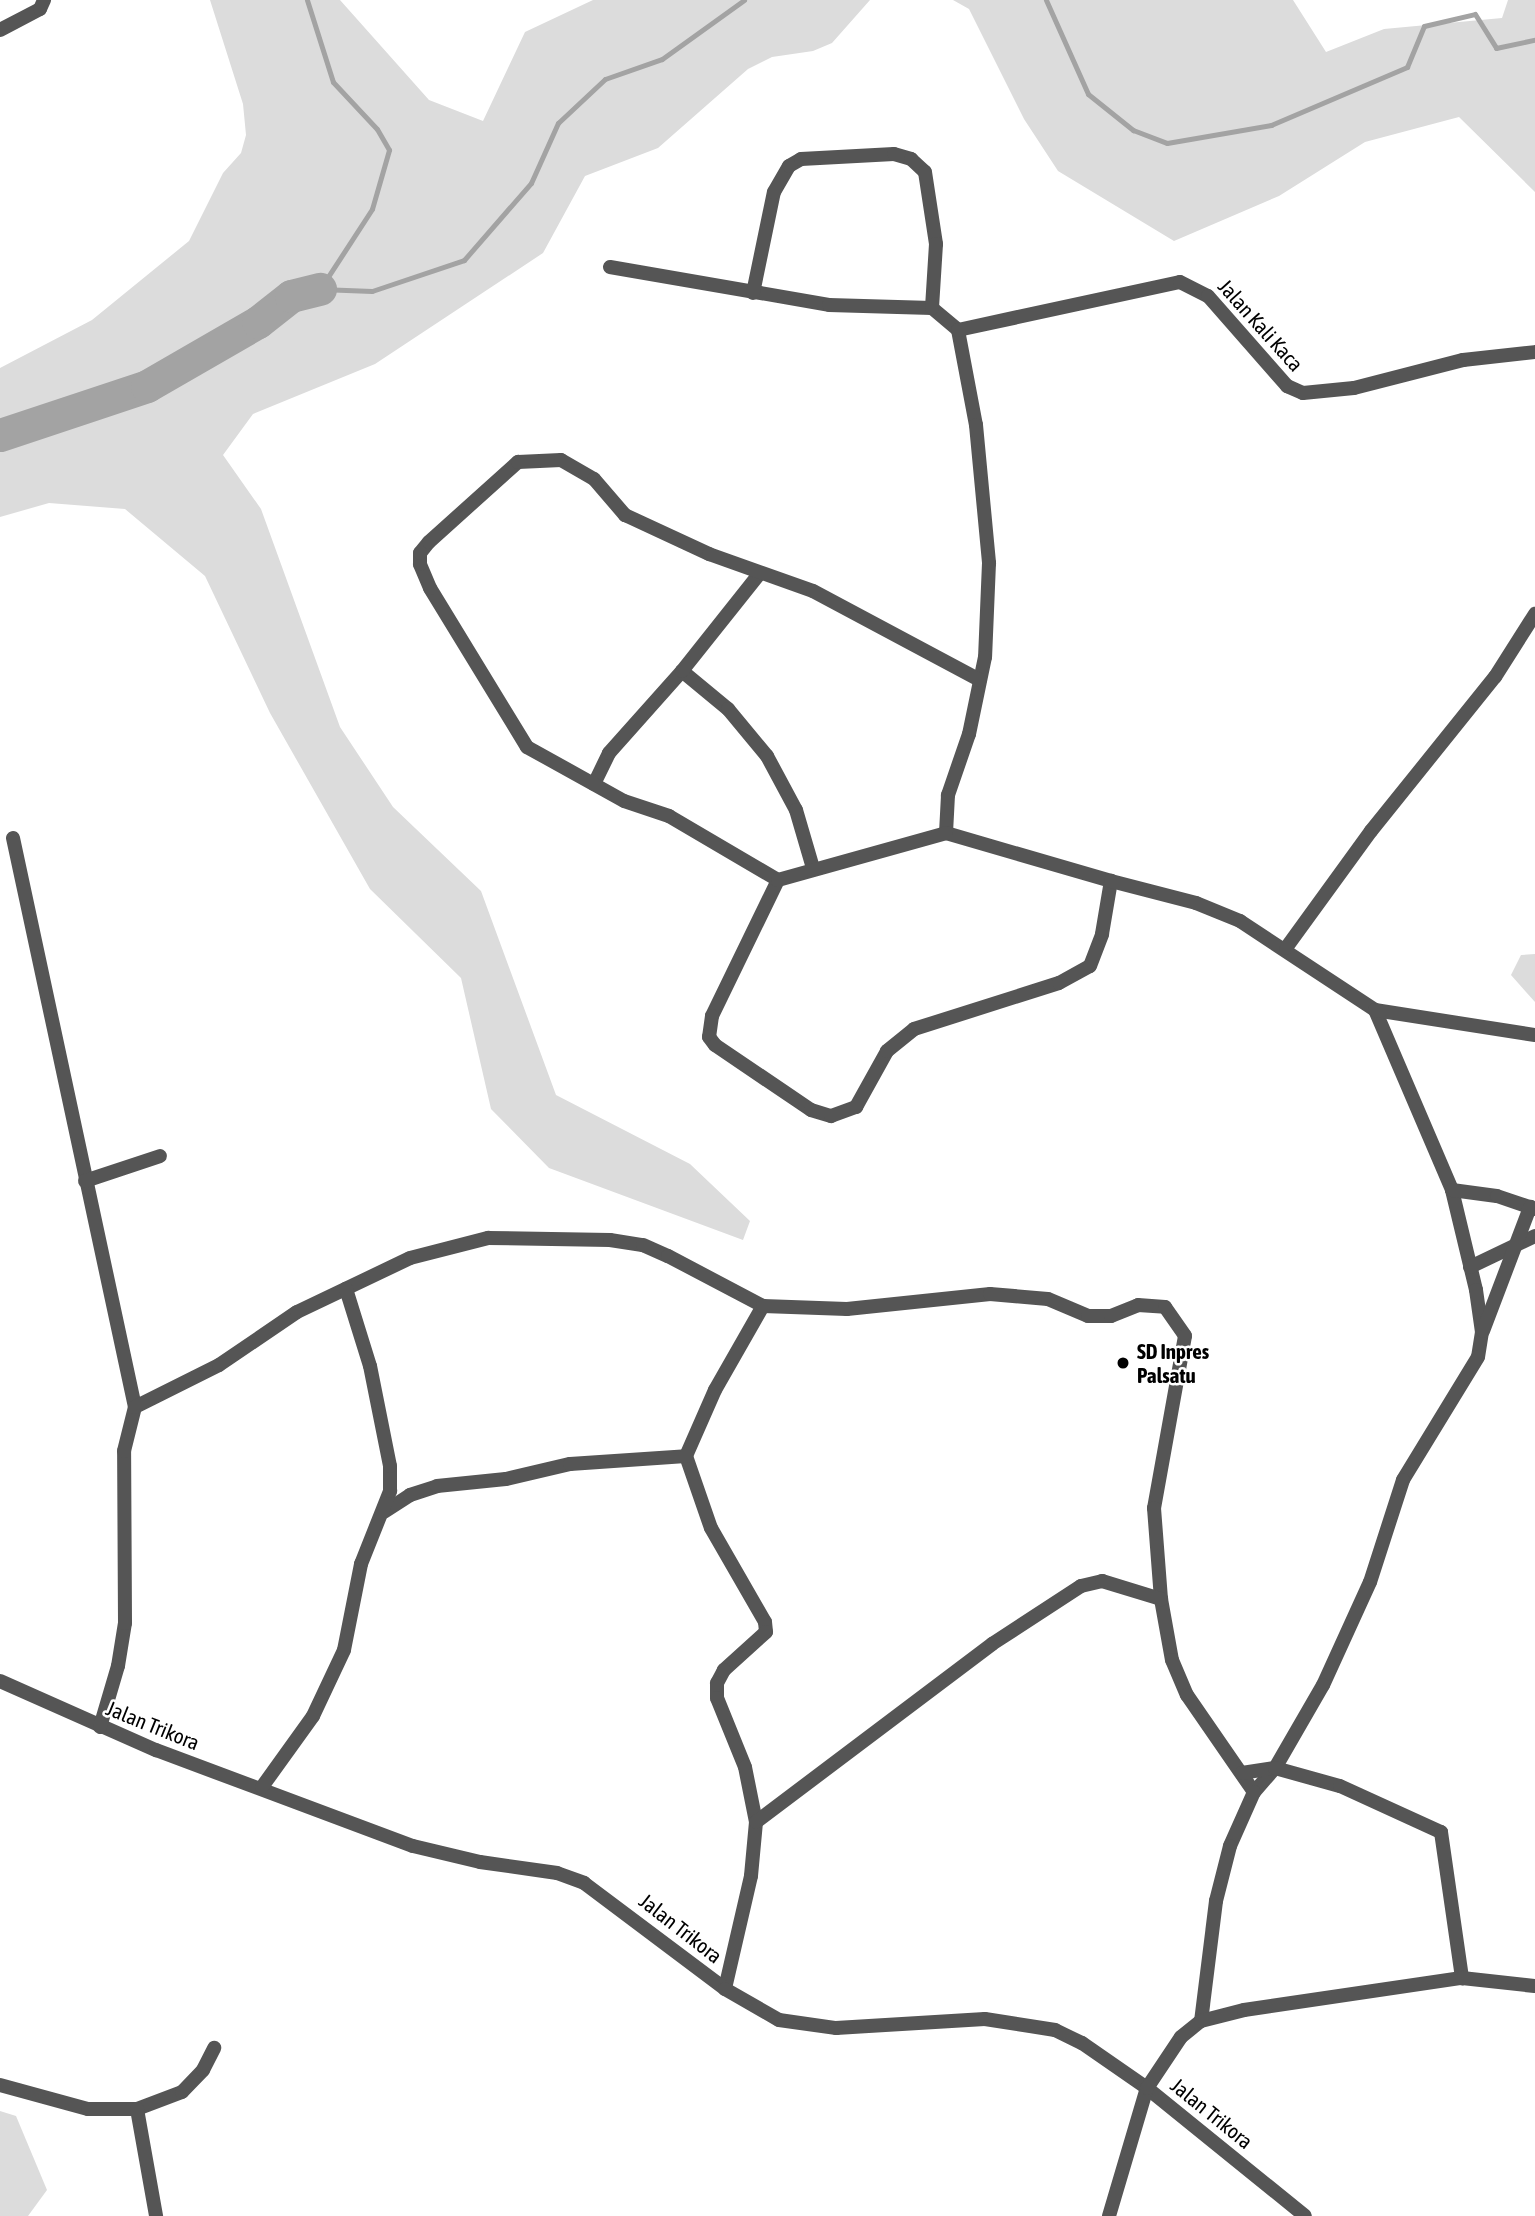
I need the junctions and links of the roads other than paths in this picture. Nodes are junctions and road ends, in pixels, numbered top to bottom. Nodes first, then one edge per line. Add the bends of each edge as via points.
1 (44, 0) edge
2 (0, 30) edge
3 (610, 267) dead end
4 (753, 293) junction
5 (932, 308) junction
6 (958, 330) junction
7 (1535, 352) edge
8 (760, 573) junction
9 (1535, 614) edge
10 (682, 671) junction
11 (980, 680) junction
12 (594, 784) junction
13 (946, 833) junction
14 (13, 838) dead end
15 (813, 868) junction
16 (778, 880) junction
17 (1111, 881) junction
18 (1286, 948) junction
19 (1375, 1010) junction
20 (1535, 1035) edge
21 (160, 1156) dead end
22 (85, 1181) junction
23 (1452, 1190) junction
24 (1532, 1208) edge
25 (1535, 1237) edge
26 (1516, 1246) junction
27 (1471, 1267) junction
28 (346, 1289) junction
29 (763, 1306) junction
30 (1482, 1332) junction
31 (135, 1407) junction
32 (686, 1456) junction
33 (384, 1512) junction
34 (1161, 1600) junction
35 (0, 1681) edge
36 (100, 1727) junction
37 (1275, 1768) junction
38 (1242, 1773) junction
39 (262, 1787) junction
40 (1254, 1792) junction
41 (756, 1822) junction
42 (1462, 1978) junction
43 (1535, 1986) edge
44 (725, 1989) junction
45 (1201, 2021) junction
46 (214, 2048) dead end
47 (0, 2085) edge
48 (1147, 2088) junction
49 (137, 2109) junction
50 (156, 2216) edge
51 (1109, 2216) edge
52 (1305, 2216) edge

1 - 2 street via 40,9
3 - 4 street
4 - 5 street via 829,305
4 - 5 street via 774,192 789,166 801,159 894,154 911,159 925,172 936,244
5 - 6 street
6 - 7 street, Jalan Kali Kaca via 1180,282 1208,296 1287,386 1303,393 1354,388 1463,360
6 - 11 street via 976,425 989,563
8 - 10 street
8 - 11 street via 813,591
8 - 12 street via 625,515 582,469 550,458 518,462 420,553 429,588 515,731 541,757
9 - 18 street via 1495,677 1363,841
10 - 12 street via 610,753
10 - 15 street via 727,709 767,756 796,810
11 - 13 street via 969,734 948,795
12 - 16 street via 624,801 669,816
13 - 15 street via 896,850
13 - 17 street
14 - 22 street
15 - 16 street
16 - 17 street via 712,1016 709,1037 811,1110 831,1116 856,1107 887,1051 914,1029 1059,983 1090,966 1102,934
17 - 18 street via 1196,903
18 - 19 street
19 - 20 street
19 - 23 street
21 - 22 street
22 - 31 street via 104,1248
23 - 24 street via 1497,1196
23 - 27 street
24 - 26 street
25 - 26 street
26 - 27 street
26 - 30 street
27 - 30 street
28 - 29 street via 410,1258 488,1238 610,1240 643,1245
28 - 31 street via 297,1312 219,1365
28 - 33 street via 370,1366 390,1466
29 - 32 street via 715,1390
29 - 34 street via 847,1309 990,1294 1048,1299 1088,1316 1111,1316 1138,1305 1166,1307 1185,1336 1154,1508
30 - 37 street via 1478,1357 1466,1384 1402,1480 1370,1582 1323,1685
31 - 36 street via 124,1451 125,1623
32 - 33 street via 570,1464 506,1479 437,1486 410,1495
32 - 41 street via 711,1528 765,1622 766,1632 724,1670 717,1683 718,1698 745,1767
33 - 39 street via 361,1564 345,1650 313,1716
34 - 38 street via 1172,1660 1186,1696
34 - 41 street via 1102,1581 1081,1586 992,1644
35 - 36 street, Jalan Trikora
36 - 39 street, Jalan Trikora
37 - 38 street
37 - 40 street
37 - 42 street via 1363,1794 1441,1832
38 - 40 street
39 - 44 street, Jalan Trikora via 414,1846 480,1863 557,1873 584,1883
40 - 45 street via 1230,1846 1216,1901
41 - 44 street via 751,1876
42 - 43 street
42 - 45 street via 1244,2010
44 - 48 street, Jalan Trikora via 779,2020 814,2026 879,2028 985,2019 1021,2022 1082,2043
45 - 48 street via 1181,2037
46 - 49 street via 203,2070 182,2092
47 - 49 street via 88,2109
48 - 51 street
48 - 52 street, Jalan Trikora
49 - 50 street

